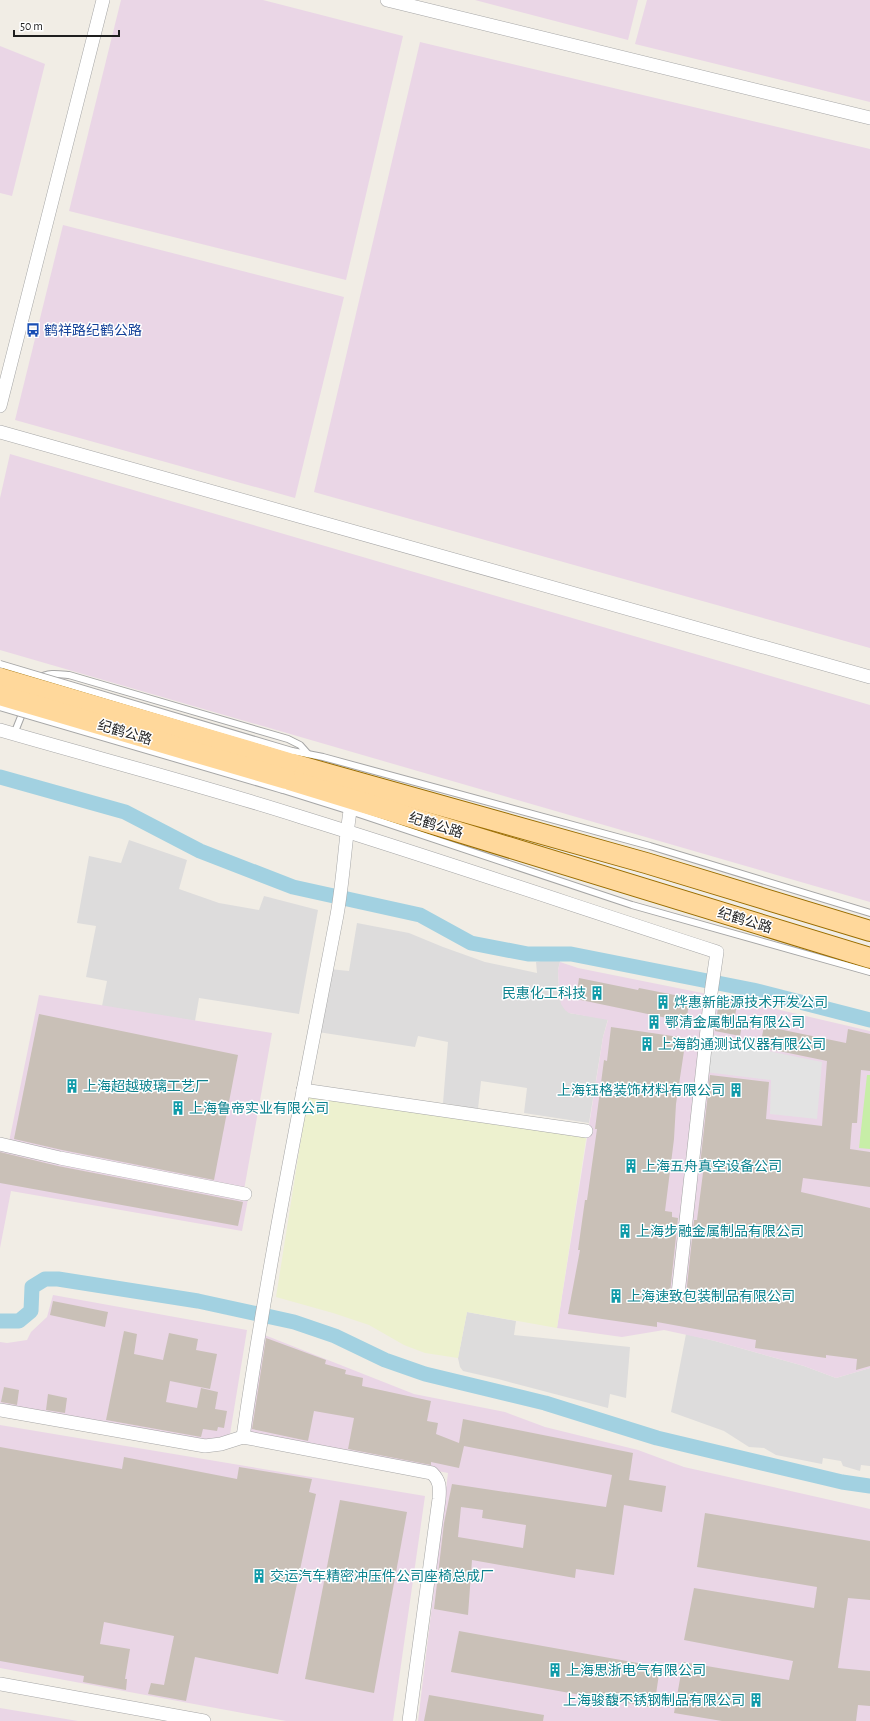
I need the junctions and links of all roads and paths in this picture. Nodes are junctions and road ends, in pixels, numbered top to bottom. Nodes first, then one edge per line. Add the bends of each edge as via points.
1 (103, 0) edge
2 (386, 0) edge
3 (870, 118) edge
4 (0, 406) edge
5 (0, 432) edge
6 (0, 664) edge
7 (870, 677) edge
8 (0, 678) edge
9 (0, 695) edge
10 (0, 707) edge
11 (0, 730) edge
12 (14, 734) junction
13 (308, 754) junction
14 (288, 771) junction
15 (351, 805) junction
16 (347, 832) junction
17 (648, 854) junction
18 (635, 896) junction
19 (870, 913) edge
20 (870, 930) edge
21 (870, 958) edge
22 (870, 972) edge
23 (303, 1090) junction
24 (586, 1131) dead end
25 (0, 1144) edge
26 (245, 1194) dead end
27 (678, 1294) dead end
28 (0, 1410) edge
29 (243, 1436) junction
30 (0, 1684) edge
31 (200, 1721) edge
32 (409, 1721) edge

1 - 4 street
2 - 3 street
5 - 7 street
6 - 14 lane, bridge
8 - 14 main road, 纪鹤公路, bridge
9 - 14 main road, 纪鹤公路, bridge
10 - 14 lane, bridge
11 - 12 street
12 - 13 lane via 36,680 43,675 55,673 69,674 288,739 300,745
12 - 16 street via 300,816
13 - 14 lane
13 - 17 lane
14 - 15 main road, 纪鹤公路
14 - 17 main road, 纪鹤公路
15 - 16 street
15 - 18 main road, 纪鹤公路
16 - 23 street via 337,913
16 - 27 street via 717,952
17 - 19 lane
17 - 20 main road, 纪鹤公路
18 - 21 main road, 纪鹤公路
18 - 22 lane
23 - 24 street
23 - 29 street via 257,1337
25 - 26 street
28 - 29 street via 205,1446 221,1444
29 - 32 street via 432,1474 437,1478 440,1485 439,1498
30 - 31 street

